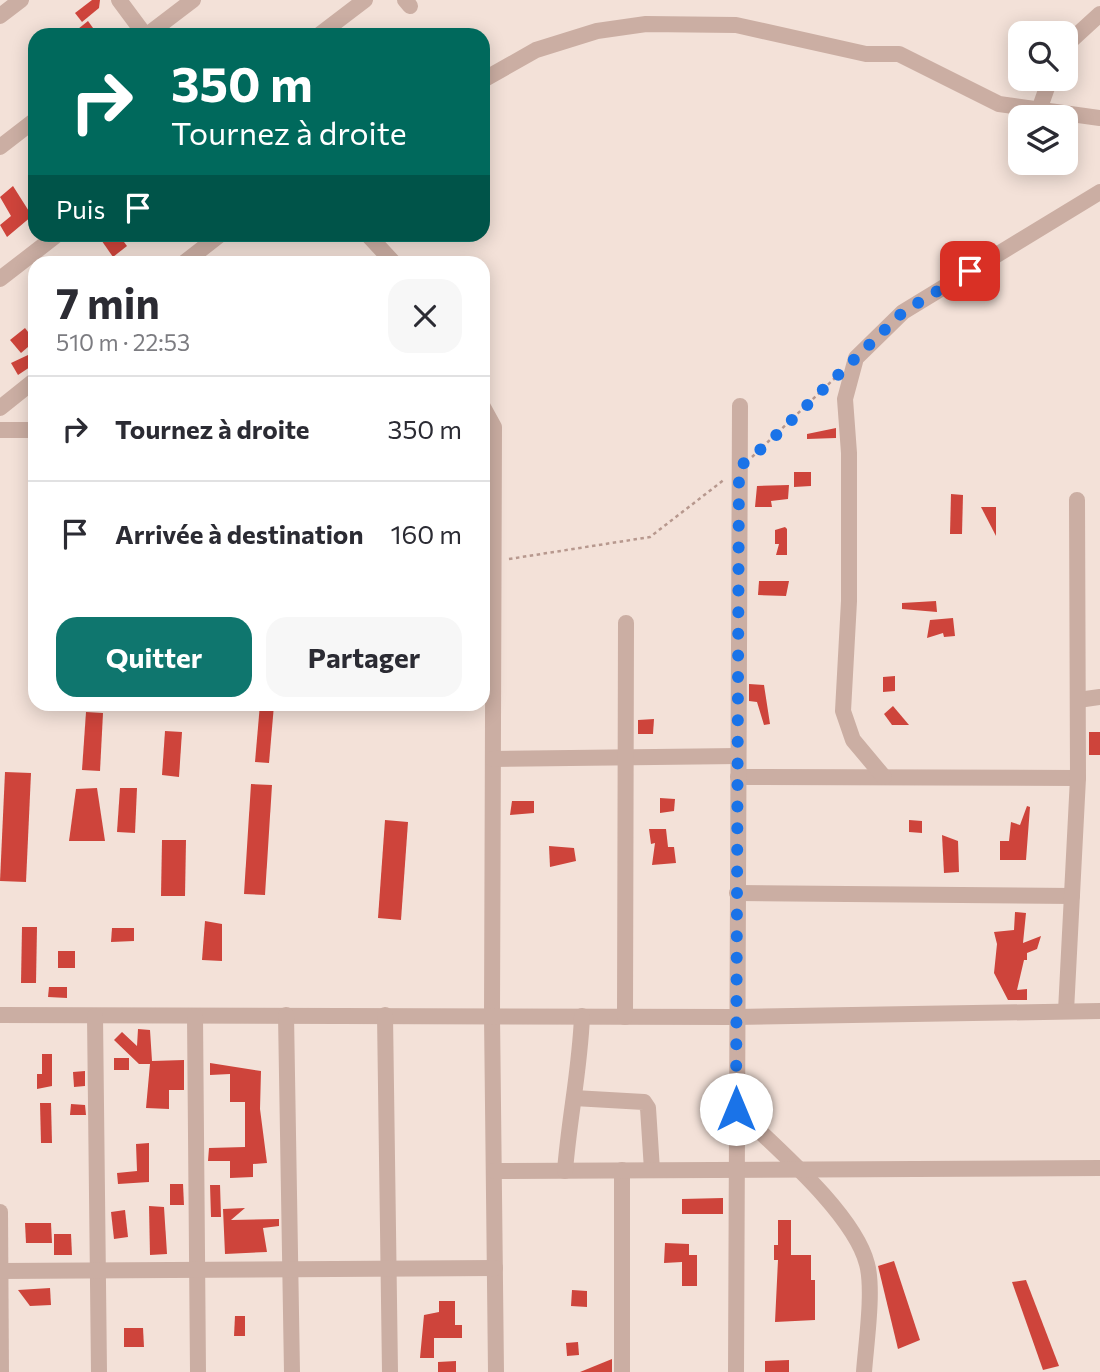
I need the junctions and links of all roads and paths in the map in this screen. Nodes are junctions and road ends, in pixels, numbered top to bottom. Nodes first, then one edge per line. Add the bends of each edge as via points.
1 (21, 0) edge
2 (119, 0) edge
3 (193, 0) edge
4 (365, 0) edge
5 (1100, 13) edge
6 (0, 16) edge
7 (141, 28) edge
8 (155, 28) edge
9 (328, 28) edge
10 (1078, 34) edge
11 (490, 76) edge
12 (1008, 105) edge
13 (1078, 115) edge
14 (1100, 118) edge
15 (28, 126) edge
16 (0, 147) edge
17 (1100, 192) edge
18 (48, 242) edge
19 (211, 242) edge
20 (374, 242) edge
21 (30, 256) edge
22 (193, 256) edge
23 (387, 256) edge
24 (28, 257) edge
25 (0, 279) edge
26 (836, 377) dead end
27 (28, 386) edge
28 (740, 406) dead end
29 (0, 408) edge
30 (0, 430) edge
31 (28, 430) edge
32 (739, 467) junction
33 (490, 481) edge
34 (1077, 500) dead end
35 (493, 562) junction
36 (626, 623) dead end
37 (1100, 697) edge
38 (1078, 699) junction
39 (738, 756) junction
40 (626, 758) junction
41 (493, 759) junction
42 (738, 777) junction
43 (884, 777) junction
44 (1079, 778) junction
45 (737, 893) junction
46 (1072, 896) junction
47 (1066, 1011) junction
48 (1100, 1011) edge
49 (0, 1015) edge
50 (385, 1015) junction
51 (95, 1016) junction
52 (195, 1016) junction
53 (286, 1016) junction
54 (492, 1016) junction
55 (582, 1016) junction
56 (625, 1017) junction
57 (736, 1017) junction
58 (574, 1098) junction
59 (736, 1109) junction
60 (1100, 1168) edge
61 (622, 1170) junction
62 (652, 1170) junction
63 (736, 1170) junction
64 (799, 1170) junction
65 (494, 1171) junction
66 (565, 1171) junction
67 (0, 1212) edge
68 (388, 1268) junction
69 (495, 1268) junction
70 (290, 1269) junction
71 (197, 1270) junction
72 (0, 1271) edge
73 (99, 1271) junction
74 (1, 1372) edge
75 (99, 1372) edge
76 (198, 1372) edge
77 (292, 1372) edge
78 (390, 1372) edge
79 (496, 1372) edge
80 (622, 1372) edge
81 (736, 1372) edge
82 (864, 1372) edge

1 - 6 street
2 - 7 street
3 - 8 street
4 - 9 street
5 - 10 street
11 - 12 street via 536,50 597,31 646,24 736,25 866,54 899,54
13 - 14 street
15 - 16 street
17 - 43 street via 903,312 856,358 845,399 849,601 843,711 853,740
18 - 21 street
19 - 22 street
20 - 23 street
24 - 25 street
26 - 32 path
27 - 29 street
28 - 32 street
30 - 31 street
32 - 35 path via 650,537
32 - 39 street
33 - 35 street
34 - 38 street
35 - 41 street
36 - 40 street
37 - 38 street
38 - 44 street
39 - 40 street
39 - 42 street
40 - 41 street
40 - 56 street
41 - 54 street
42 - 43 street
42 - 45 street
43 - 44 street
44 - 46 street
45 - 46 street
45 - 57 street
46 - 47 street
47 - 48 street
47 - 57 street
49 - 51 street
50 - 53 street
50 - 54 street
50 - 68 street
51 - 52 street
51 - 73 street
52 - 53 street
52 - 71 street
53 - 70 street
54 - 55 street
54 - 65 street
55 - 56 street
55 - 58 street
56 - 57 street
57 - 59 street
58 - 62 street via 644,1102
58 - 66 street
59 - 63 street
59 - 64 street
60 - 64 street
61 - 62 street
61 - 66 street
61 - 80 street
62 - 63 street
63 - 64 street
63 - 81 street
64 - 82 street via 850,1228 868,1265
65 - 66 street
65 - 69 street
67 - 72 street
68 - 69 street
68 - 70 street
68 - 78 street
69 - 79 street
70 - 71 street
70 - 77 street
71 - 73 street
71 - 76 street
72 - 73 street
72 - 74 street
73 - 75 street

